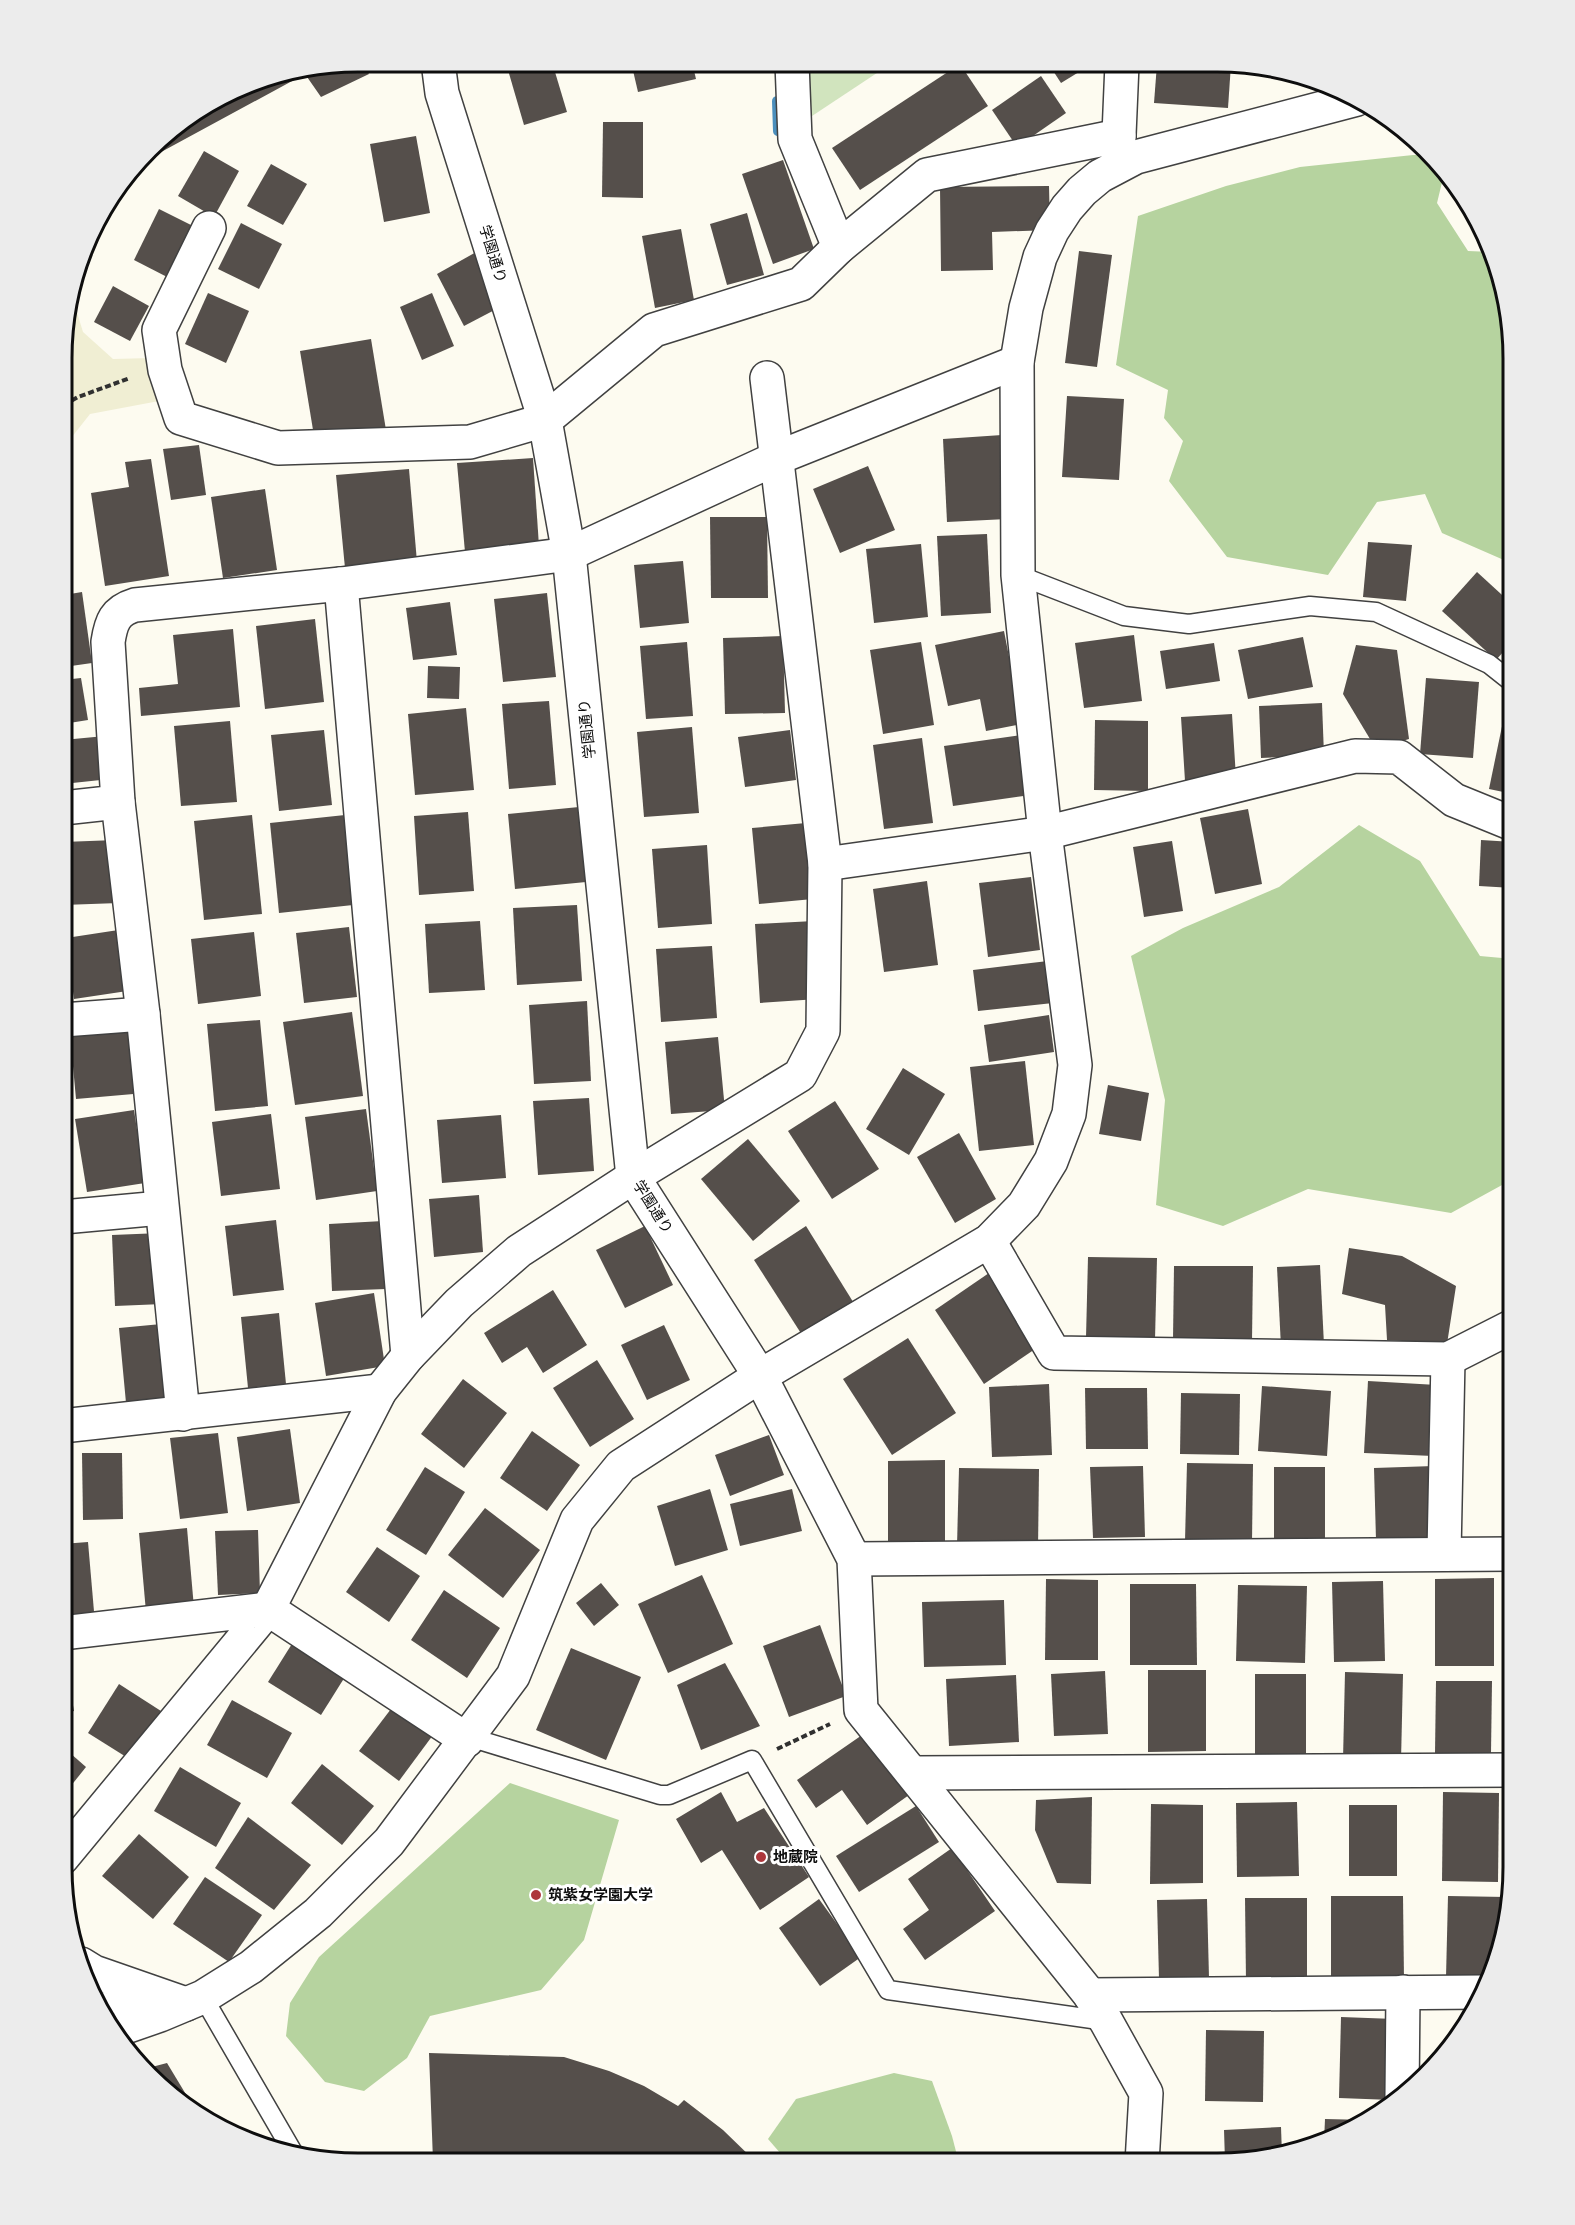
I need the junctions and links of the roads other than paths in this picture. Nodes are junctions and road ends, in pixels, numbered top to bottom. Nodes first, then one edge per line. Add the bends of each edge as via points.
1 (439, 72) edge
2 (792, 72) edge
3 (1122, 72) edge
4 (1344, 102) edge
5 (1119, 151) junction
6 (209, 228) dead end
7 (839, 247) junction
8 (1017, 362) junction
9 (766, 378) dead end
10 (545, 420) junction
11 (777, 458) junction
12 (569, 554) junction
13 (1018, 575) junction
14 (341, 584) junction
15 (1503, 675) edge
16 (118, 802) junction
17 (72, 807) edge
18 (1503, 820) edge
19 (1046, 833) junction
20 (825, 864) junction
21 (142, 1014) junction
22 (72, 1019) edge
23 (633, 1178) junction
24 (161, 1208) junction
25 (72, 1216) edge
26 (989, 1241) junction
27 (1503, 1331) edge
28 (408, 1356) junction
29 (1448, 1359) junction
30 (760, 1376) junction
31 (380, 1391) junction
32 (183, 1414) junction
33 (72, 1425) edge
34 (1444, 1553) junction
35 (1503, 1554) edge
36 (854, 1559) junction
37 (268, 1609) junction
38 (72, 1632) edge
39 (468, 1738) junction
40 (1503, 1770) edge
41 (913, 1773) junction
42 (72, 1846) edge
43 (92, 1971) edge
44 (1403, 1992) junction
45 (1473, 1992) edge
46 (105, 2000) edge
47 (183, 2006) junction
48 (1098, 2008) junction
49 (122, 2028) edge
50 (1402, 2085) edge
51 (286, 2144) edge
52 (1143, 2153) edge

1 - 10 street, 学園通り via 442,93
2 - 7 street via 795,139
3 - 5 street
4 - 5 street via 1136,157
5 - 7 street via 927,175
5 - 8 street via 1100,176 1066,208 1052,231 1040,257 1026,308
6 - 10 street via 159,330 165,370 181,418 279,448 470,442
7 - 10 street via 801,284 654,330
8 - 11 street
8 - 13 street
9 - 11 street
10 - 12 street, 学園通り
11 - 12 street
11 - 20 street
12 - 14 street
12 - 23 street, 学園通り
13 - 15 lane via 1124,616 1189,624 1310,606 1376,612 1489,664
13 - 19 street
14 - 16 street via 135,605 115,616 108,642
14 - 28 street
16 - 17 street
16 - 21 street
18 - 19 street via 1454,800 1399,757 1355,756
19 - 20 street
19 - 26 street via 1075,1065 1069,1114 1051,1161 1024,1205
20 - 23 street via 823,1031 800,1075
21 - 22 street
21 - 24 street
23 - 28 street via 519,1251 459,1303
23 - 30 street, 学園通り
24 - 25 street
24 - 32 street
26 - 29 street via 1054,1353
26 - 30 street
27 - 29 street
28 - 31 street
29 - 34 street
30 - 36 street, 学園通り
30 - 39 street via 621,1466 577,1520 513,1676
31 - 32 street
31 - 37 street
32 - 33 street
34 - 35 street
34 - 36 street
36 - 41 street via 861,1710
37 - 38 street
37 - 39 street
37 - 42 street
39 - 47 street via 389,1842 318,1913 251,1967
39 - 48 lane via 660,1795 669,1795 752,1760 888,1990
40 - 41 street
41 - 48 street
43 - 47 street
44 - 45 street
44 - 48 street
44 - 50 street
46 - 47 lane
47 - 49 street
47 - 51 lane
48 - 52 street via 1146,2093

